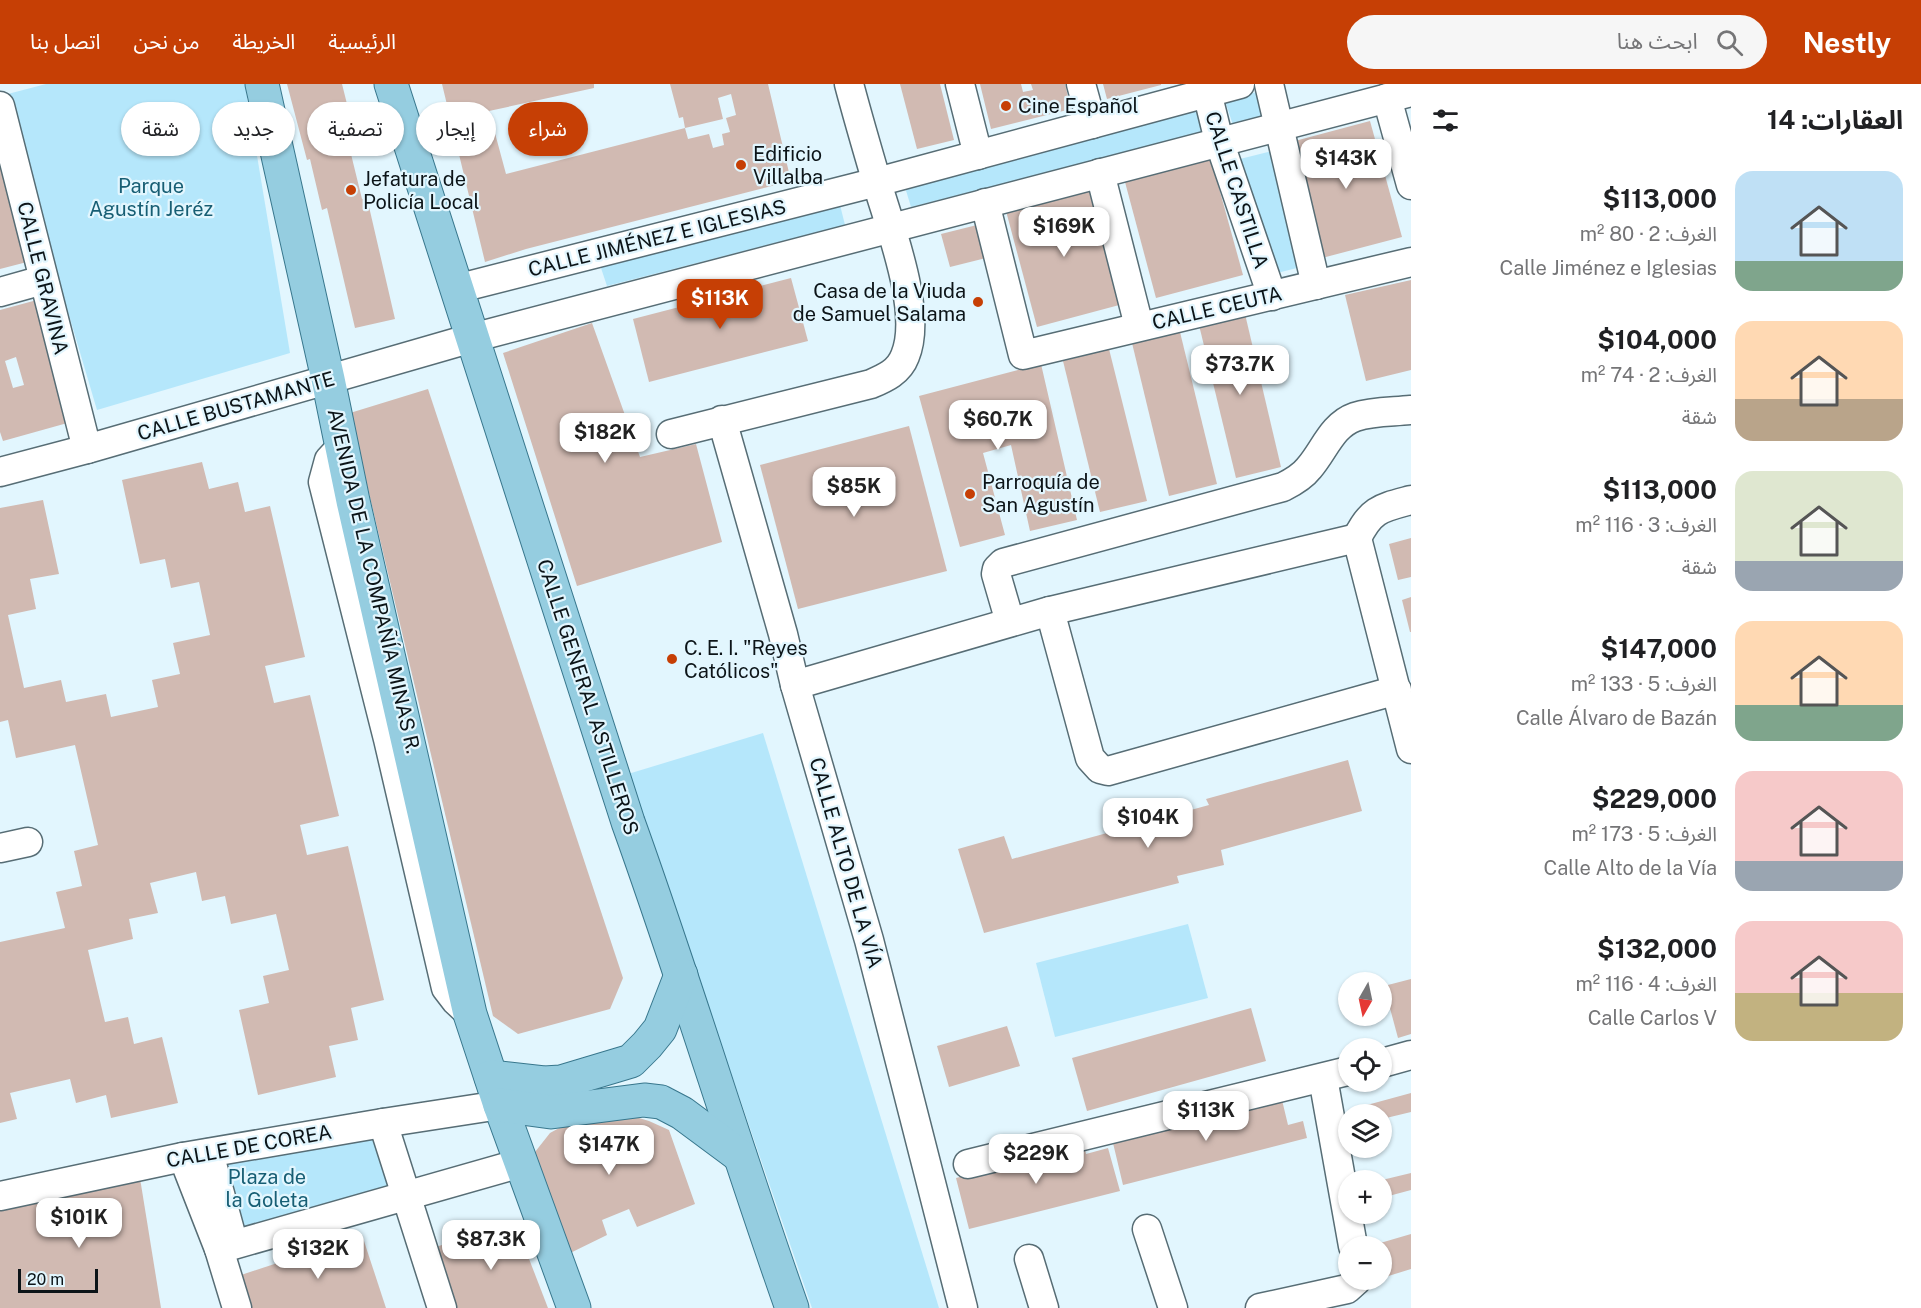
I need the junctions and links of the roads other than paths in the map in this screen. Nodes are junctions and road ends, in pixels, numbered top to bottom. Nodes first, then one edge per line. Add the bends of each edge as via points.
1 (262, 84) edge
2 (391, 84) edge
3 (849, 84) edge
4 (960, 84) edge
5 (1081, 84) edge
6 (1240, 84) edge
7 (1269, 84) edge
8 (1206, 88) edge
9 (1399, 95) edge
10 (0, 106) edge
11 (1092, 124) junction
12 (1280, 127) junction
13 (1219, 141) junction
14 (978, 155) junction
15 (1100, 173) junction
16 (877, 182) junction
17 (1411, 185) edge
18 (985, 203) junction
19 (890, 228) junction
20 (1411, 262) edge
21 (43, 280) junction
22 (1316, 285) junction
23 (456, 289) junction
24 (0, 292) edge
25 (1272, 296) junction
26 (1139, 326) junction
27 (472, 338) junction
28 (328, 379) junction
29 (1411, 410) edge
30 (722, 420) junction
31 (670, 434) dead end
32 (87, 449) junction
33 (0, 472) edge
34 (1411, 500) edge
35 (1357, 538) junction
36 (1050, 611) junction
37 (1010, 622) junction
38 (795, 685) junction
39 (1396, 690) junction
40 (1411, 749) edge
41 (28, 842) dead end
42 (0, 848) edge
43 (681, 975) junction
44 (1411, 1055) edge
45 (1392, 1060) edge
46 (1336, 1075) edge
47 (495, 1091) junction
48 (383, 1123) junction
49 (196, 1155) junction
50 (740, 1156) junction
51 (521, 1163) junction
52 (968, 1164) dead end
53 (0, 1196) edge
54 (406, 1196) junction
55 (1147, 1229) dead end
56 (1352, 1236) edge
57 (226, 1247) junction
58 (1029, 1259) dead end
59 (1342, 1290) edge
60 (237, 1308) edge
61 (442, 1308) edge
62 (574, 1308) edge
63 (792, 1308) edge
64 (963, 1308) edge
65 (1044, 1308) edge
66 (1173, 1308) edge
67 (1260, 1308) edge

1 - 28 main road, AVENIDA DE LA COMPAÑÍA MINAS R.
2 - 23 main road, CALLE GENERAL ASTILLEROS
3 - 16 street
4 - 14 street
5 - 11 street
6 - 8 street, CALLE JIMÉNEZ E IGLESIAS
7 - 12 street
8 - 11 street, CALLE JIMÉNEZ E IGLESIAS
8 - 13 street, CALLE CASTILLA
9 - 12 street
9 - 17 street
10 - 21 street, CALLE GRAVINA
11 - 14 street, CALLE JIMÉNEZ E IGLESIAS
12 - 13 street
12 - 22 street
13 - 15 street
13 - 25 street, CALLE CASTILLA
14 - 16 street, CALLE JIMÉNEZ E IGLESIAS
15 - 18 street
15 - 26 street
16 - 19 street
16 - 23 street, CALLE JIMÉNEZ E IGLESIAS
18 - 19 street
18 - 26 street, CALLE CEUTA via 1023,355
19 - 27 street
19 - 30 street via 910,308 911,333 901,365 893,374 871,384
20 - 22 street, CALLE CEUTA
21 - 24 street
21 - 32 street, CALLE GRAVINA
22 - 25 street, CALLE CEUTA
23 - 27 main road, CALLE GENERAL ASTILLEROS
25 - 26 street, CALLE CEUTA
27 - 28 street, CALLE BUSTAMANTE
27 - 43 main road, CALLE GENERAL ASTILLEROS
28 - 32 street, CALLE BUSTAMANTE
28 - 47 main road, AVENIDA DE LA COMPAÑÍA MINAS R. via 470,1014
29 - 37 street via 1353,418 1333,432 1308,470 1283,486 1003,563 996,574
30 - 31 street
30 - 38 street, CALLE ALTO DE LA VÍA
32 - 33 street, CALLE BUSTAMANTE
34 - 35 street via 1372,513
35 - 36 street
35 - 39 street
36 - 37 street
36 - 39 street via 1090,758 1100,769 1108,771
37 - 38 street
38 - 64 street, CALLE ALTO DE LA VÍA via 869,940
39 - 40 street
41 - 42 street
43 - 47 main road via 660,1029 631,1061 561,1082
43 - 50 main road, CALLE GENERAL ASTILLEROS
44 - 45 street
46 - 52 street
46 - 56 street
47 - 48 street, CALLE DE COREA
47 - 50 main road via 551,1112 644,1100 661,1102
47 - 51 main road, AVENIDA DE LA COMPAÑÍA MINAS R.
48 - 49 street, CALLE DE COREA
48 - 54 street
49 - 53 street, CALLE DE COREA
49 - 57 street
50 - 63 main road, CALLE GENERAL ASTILLEROS
51 - 54 street
51 - 62 main road, AVENIDA DE LA COMPAÑÍA MINAS R.
54 - 57 street
54 - 61 street
55 - 66 street
57 - 60 street
58 - 65 street
59 - 67 street

